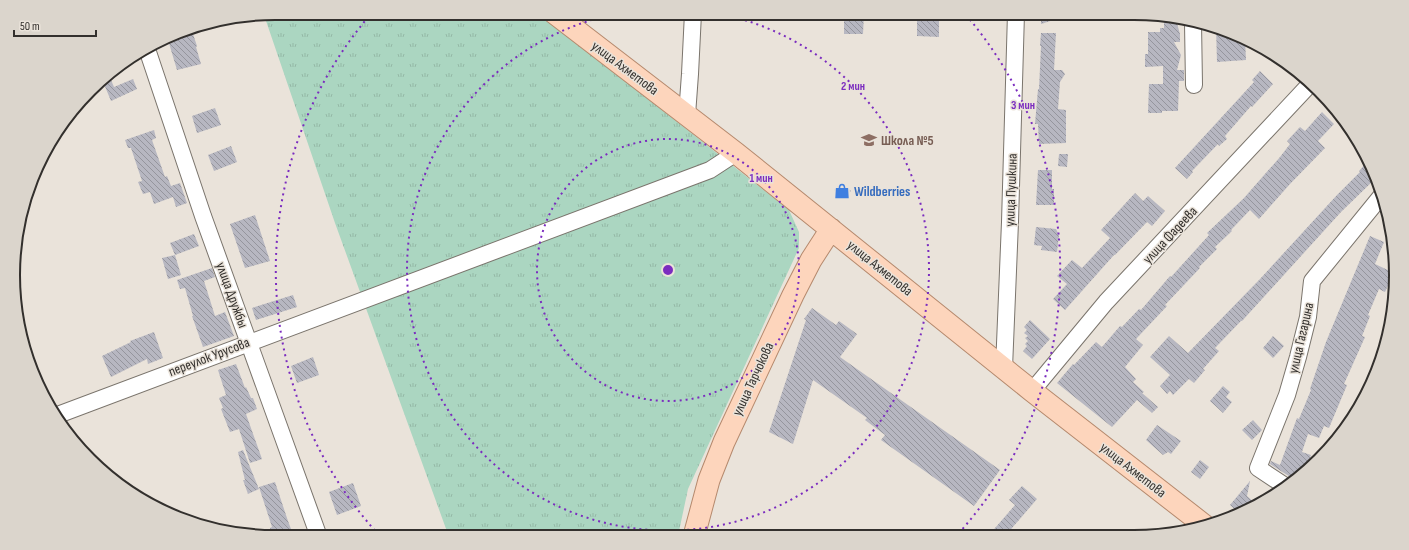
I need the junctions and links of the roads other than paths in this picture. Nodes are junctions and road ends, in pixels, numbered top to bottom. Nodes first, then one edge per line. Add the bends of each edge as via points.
1 (563, 20) edge
2 (693, 20) edge
3 (1016, 20) edge
4 (1193, 27) edge
5 (148, 53) edge
6 (1194, 85) dead end
7 (1307, 88) edge
8 (687, 115) junction
9 (736, 153) junction
10 (1377, 201) edge
11 (831, 229) junction
12 (249, 342) junction
13 (1004, 368) junction
14 (1032, 391) junction
15 (61, 414) edge
16 (1281, 483) edge
17 (1199, 521) edge
18 (316, 530) edge
19 (696, 530) edge

1 - 8 main road, улица Ахметова
2 - 8 street
3 - 13 street, улица Пушкина
4 - 6 street
5 - 12 street, улица Дружбы
7 - 14 street, улица Фадеева via 1106,302
8 - 9 main road, улица Ахметова
9 - 11 main road, улица Ахметова
9 - 12 street, переулок Урусова via 710,170
10 - 16 street, улица Гагарина via 1312,281 1308,316 1287,395 1258,468
11 - 13 main road, улица Ахметова
11 - 19 main road, улица Тарчокова via 793,295 724,442 709,480
12 - 15 street, переулок Урусова
12 - 18 street, улица Дружбы
13 - 14 main road, улица Ахметова
14 - 17 main road, улица Ахметова

